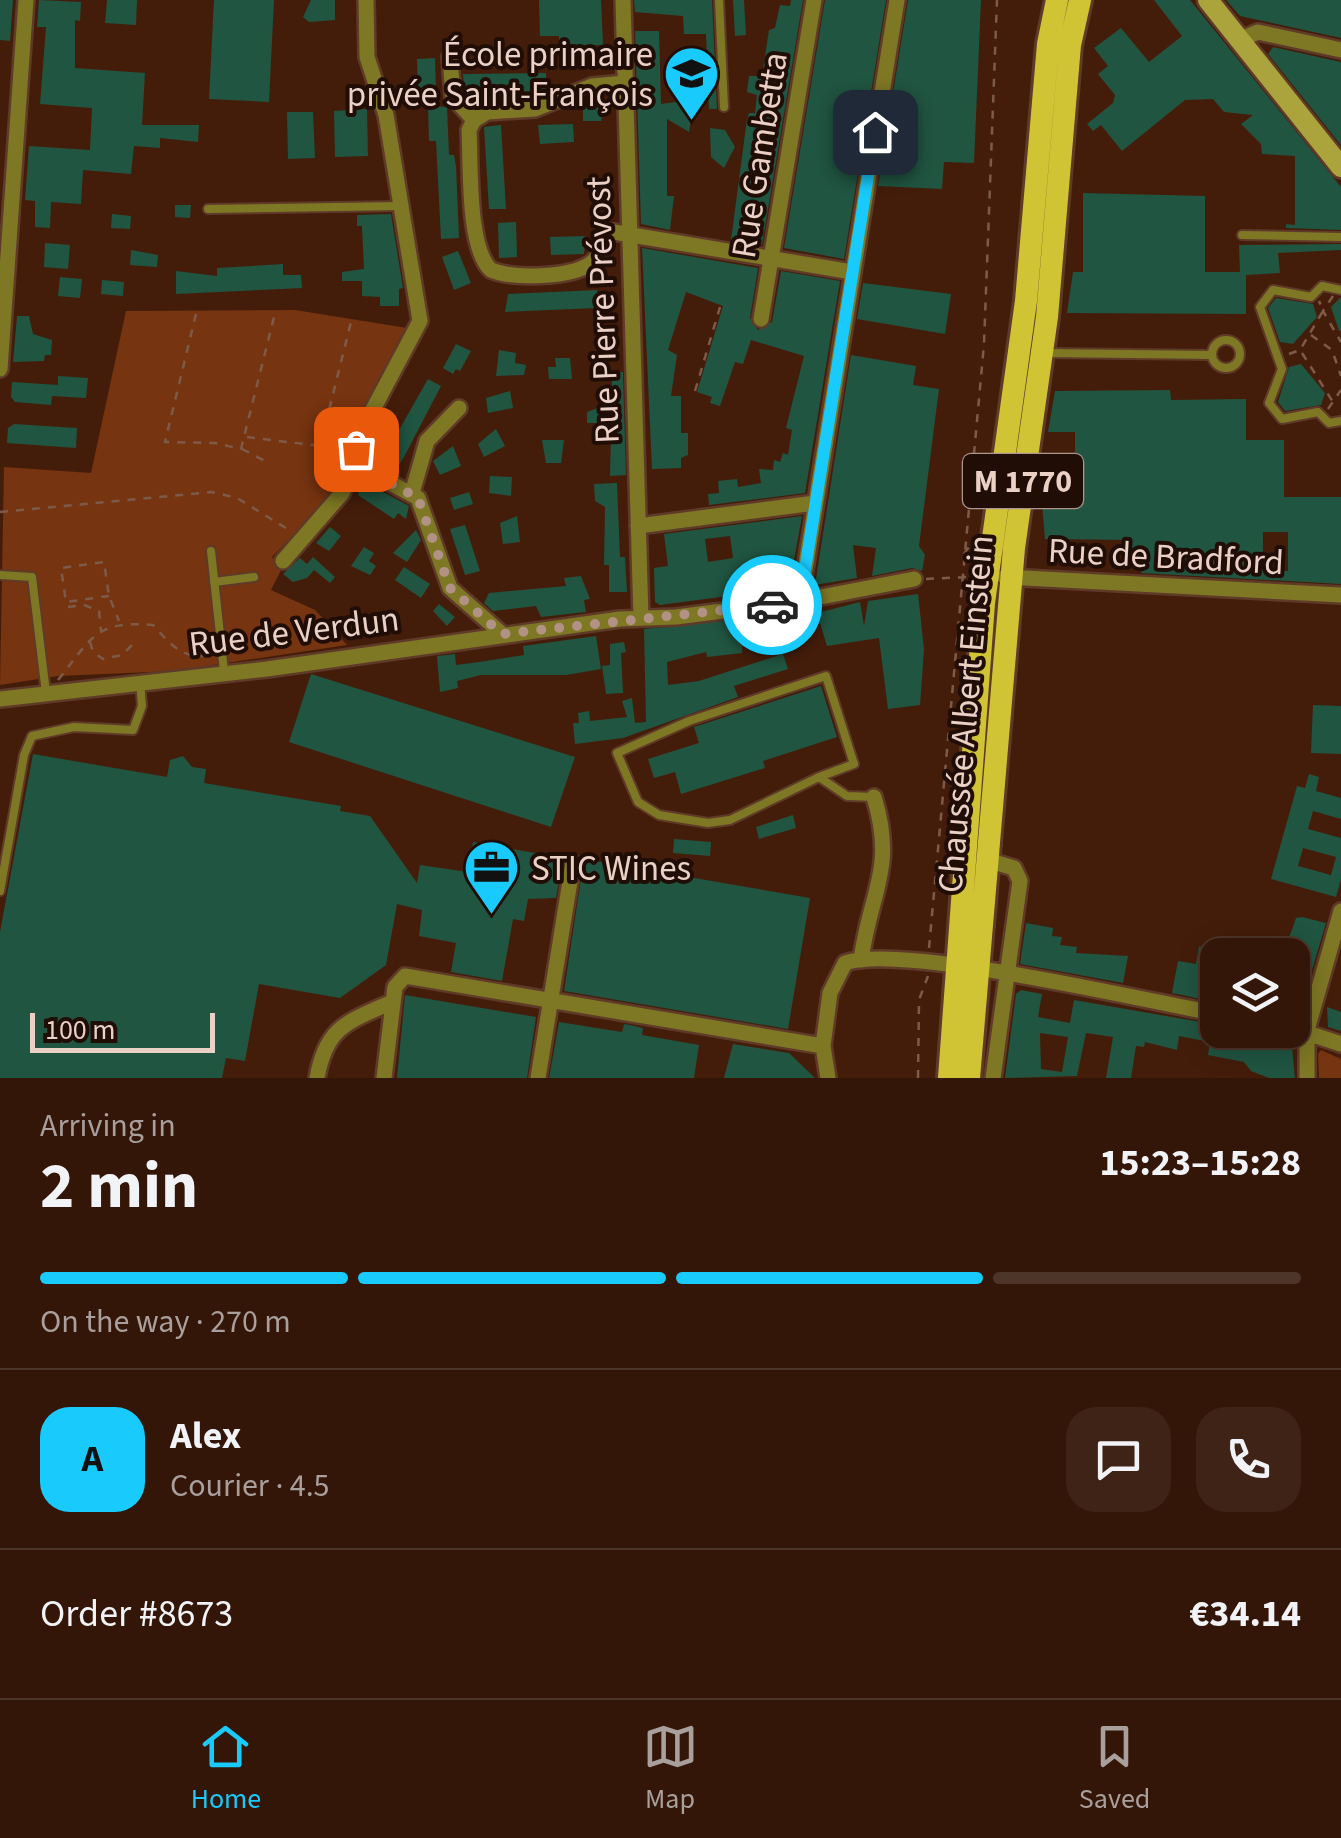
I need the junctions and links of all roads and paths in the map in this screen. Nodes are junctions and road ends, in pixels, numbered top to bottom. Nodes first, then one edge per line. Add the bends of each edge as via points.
1 (26, 0) edge
2 (366, 0) edge
3 (623, 0) edge
4 (718, 0) edge
5 (814, 0) edge
6 (897, 0) edge
7 (997, 0) edge
8 (1057, 0) edge
9 (1080, 0) edge
10 (1208, 0) edge
11 (1239, 40) junction
12 (1341, 50) edge
13 (450, 57) dead end
14 (626, 83) junction
15 (724, 107) dead end
16 (474, 120) junction
17 (1341, 166) edge
18 (401, 206) junction
19 (208, 209) dead end
20 (6, 220) edge
21 (628, 234) junction
22 (1242, 236) dead end
23 (1341, 236) edge
24 (773, 259) junction
25 (852, 272) junction
26 (1339, 289) edge
27 (1315, 292) junction
28 (720, 307) dead end
29 (1323, 310) junction
30 (196, 314) dead end
31 (274, 317) dead end
32 (761, 319) dead end
33 (351, 322) dead end
34 (1310, 334) junction
35 (1341, 342) edge
36 (1300, 350) junction
37 (1043, 353) junction
38 (1212, 355) dead end
39 (1278, 358) junction
40 (0, 369) edge
41 (1341, 376) edge
42 (695, 390) dead end
43 (1341, 390) edge
44 (1333, 402) junction
45 (459, 408) dead end
46 (1323, 417) junction
47 (1341, 421) edge
48 (323, 434) junction
49 (341, 435) joint
50 (244, 437) junction
51 (320, 446) junction
52 (240, 449) junction
53 (316, 460) dead end
54 (356, 460) junction
55 (265, 461) dead end
56 (412, 493) junction
57 (815, 503) junction
58 (0, 512) edge
59 (638, 526) junction
60 (302, 539) junction
61 (210, 551) dead end
62 (283, 561) dead end
63 (0, 575) edge
64 (254, 576) dead end
65 (962, 576) junction
66 (978, 577) junction
67 (1011, 578) junction
68 (914, 580) joint
69 (214, 582) junction
70 (109, 596) junction
71 (1341, 596) edge
72 (800, 601) junction
73 (68, 607) dead end
74 (641, 618) junction
75 (120, 622) junction
76 (101, 631) junction
77 (502, 634) junction
78 (90, 640) junction
79 (135, 642) dead end
80 (211, 655) dead end
81 (224, 671) junction
82 (140, 682) junction
83 (51, 687) junction
84 (0, 699) edge
85 (819, 776) junction
86 (874, 797) joint
87 (987, 860) junction
88 (573, 863) dead end
89 (0, 891) edge
90 (1341, 911) edge
91 (861, 960) junction
92 (929, 962) junction
93 (968, 969) junction
94 (1008, 976) junction
95 (550, 1000) junction
96 (1310, 1000) edge
97 (392, 1002) junction
98 (1200, 1011) edge
99 (1310, 1033) edge
100 (1341, 1044) edge
101 (823, 1046) junction
102 (1303, 1048) edge
103 (317, 1078) edge
104 (384, 1078) edge
105 (538, 1078) edge
106 (828, 1078) edge
107 (918, 1078) edge
108 (949, 1078) edge
109 (969, 1078) edge
110 (994, 1078) edge
111 (1307, 1078) edge

1 - 20 street
2 - 18 street via 368,57 386,115
3 - 14 street, Rue Pierre Prévost
4 - 15 lane
5 - 24 street, Rue Gambetta
6 - 25 street
7 - 65 path via 984,344
8 - 66 main road, Chaussée Albert Einstein / M 1770 via 1023,329
9 - 37 main road, Chaussée Albert Einstein / M 1770 via 1070,44
10 - 11 main road
11 - 12 street via 1264,33
11 - 17 main road
13 - 16 street via 454,96
14 - 16 street via 592,86 549,106 487,112
14 - 21 street, Rue Pierre Prévost
16 - 21 street via 469,130 476,230 491,270 579,269 598,256 609,233
18 - 19 lane
18 - 54 street via 419,328 362,432
20 - 40 street
21 - 24 street
21 - 59 street, Rue Pierre Prévost
22 - 23 lane
24 - 25 street
24 - 32 street, Rue Gambetta
25 - 57 street
26 - 27 lane via 1322,286
26 - 29 path
27 - 29 path
27 - 39 lane via 1273,290 1260,307
28 - 42 path
29 - 34 path
29 - 35 path
30 - 52 path via 165,442
31 - 50 path
33 - 48 path
34 - 36 path
34 - 41 path via 1332,350
36 - 39 path
36 - 44 path
37 - 38 lane
37 - 67 main road, Chaussée Albert Einstein / M 1770
39 - 46 lane via 1282,368 1269,403 1282,419 1318,412
43 - 44 path
44 - 46 path
45 - 56 street via 424,447
46 - 47 lane
48 - 49 path
48 - 51 path
49 - 54 lane via 338,452
50 - 51 path
50 - 52 path
51 - 53 path
52 - 55 path
54 - 56 street
54 - 60 street via 342,493
56 - 77 street via 426,514 450,588
57 - 59 street
57 - 72 street
58 - 60 path via 212,492 237,498
59 - 74 street, Rue Pierre Prévost
60 - 62 street
61 - 69 lane
63 - 83 lane via 32,577
64 - 69 lane
65 - 66 path
65 - 68 path
65 - 92 path
66 - 67 street, Rue de Bradford
66 - 93 main road, Chaussée Albert Einstein / M 1770 via 964,901
67 - 71 street, Rue de Bradford
67 - 87 main road, Chaussée Albert Einstein / M 1770
68 - 72 street, Rue de Verdun
69 - 81 lane
70 - 70 path via 104,562 62,568 66,602
70 - 75 path
72 - 74 street, Rue de Verdun
73 - 76 path via 99,612
74 - 77 street, Rue de Verdun
75 - 76 path
75 - 80 path via 153,625 176,650 194,658
76 - 78 path
77 - 81 street, Rue de Verdun
78 - 79 path via 104,658 122,656
78 - 83 path
81 - 82 street, Rue de Verdun
82 - 83 street, Rue de Verdun
82 - 89 lane via 142,706 133,730 74,727 32,736
83 - 84 street, Rue de Verdun
85 - 85 lane via 730,820 708,824 659,815 638,802 617,753 689,721 826,676 854,764
85 - 86 lane via 847,796
86 - 91 street via 885,860
87 - 93 main road, Chaussée Albert Einstein / M 1770
87 - 94 street via 1014,868 1020,881
88 - 95 street
90 - 96 street
91 - 92 street
91 - 101 street via 837,972
92 - 93 street
92 - 107 path via 920,1000
93 - 94 street
93 - 108 main road, Chaussée Albert Einstein / M 1770
93 - 109 main road, Chaussée Albert Einstein / M 1770
94 - 98 street
94 - 110 street
95 - 97 street via 405,976
95 - 101 street
95 - 105 street
97 - 103 street via 328,1039
97 - 104 street
99 - 100 street
101 - 106 street
102 - 111 street

